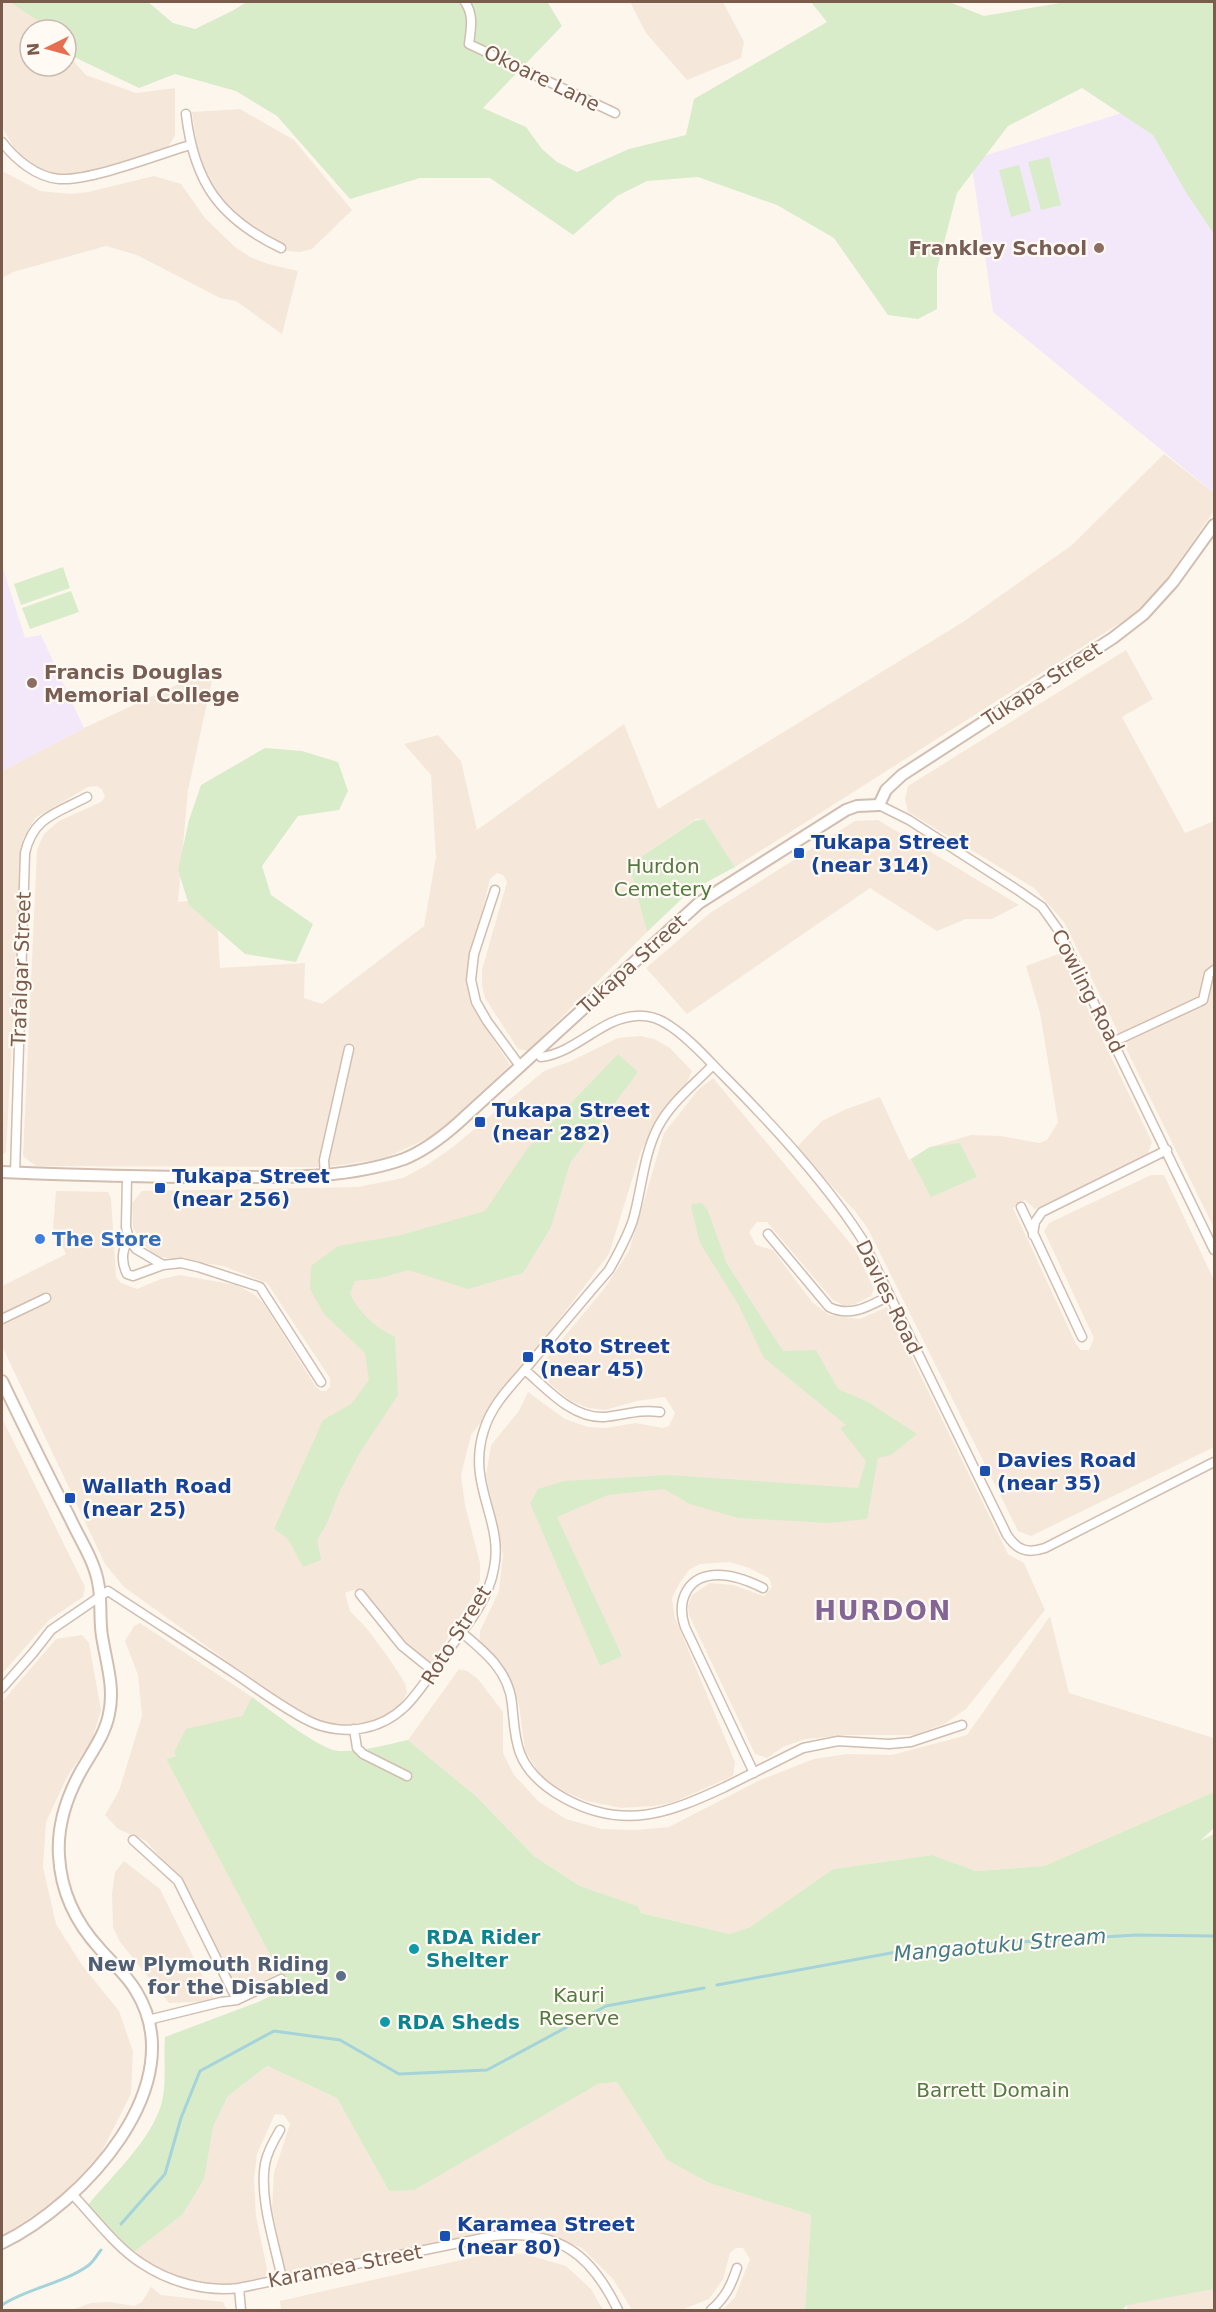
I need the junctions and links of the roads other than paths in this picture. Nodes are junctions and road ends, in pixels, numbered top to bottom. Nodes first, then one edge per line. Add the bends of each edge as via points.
1 (465, 2) edge
2 (615, 113) dead end
3 (186, 114) dead end
4 (2, 143) edge
5 (190, 145) junction
6 (281, 248) dead end
7 (1215, 525) edge
8 (87, 797) dead end
9 (879, 805) junction
10 (495, 890) dead end
11 (1215, 970) edge
12 (1113, 1041) junction
13 (349, 1049) dead end
14 (536, 1052) junction
15 (713, 1065) junction
16 (520, 1066) junction
17 (1167, 1150) junction
18 (2, 1172) edge
19 (15, 1173) junction
20 (325, 1175) junction
21 (127, 1177) junction
22 (1021, 1207) dead end
23 (768, 1234) dead end
24 (1033, 1235) junction
25 (129, 1239) junction
26 (1215, 1250) edge
27 (163, 1265) junction
28 (889, 1296) junction
29 (46, 1298) dead end
30 (2, 1319) edge
31 (1082, 1336) dead end
32 (525, 1370) junction
33 (2, 1381) edge
34 (321, 1382) dead end
35 (660, 1412) dead end
36 (1215, 1462) edge
37 (763, 1588) dead end
38 (360, 1594) dead end
39 (99, 1598) junction
40 (461, 1632) junction
41 (433, 1671) junction
42 (2, 1688) edge
43 (962, 1725) dead end
44 (354, 1730) junction
45 (754, 1773) junction
46 (407, 1776) dead end
47 (133, 1840) dead end
48 (281, 1979) dead end
49 (237, 2000) junction
50 (148, 2020) junction
51 (280, 2130) dead end
52 (72, 2194) junction
53 (2, 2243) edge
54 (737, 2268) dead end
55 (282, 2279) junction
56 (239, 2288) junction
57 (241, 2310) edge
58 (618, 2310) edge
59 (711, 2310) edge

1 - 2 street, Okoare Lane via 472,23 469,44
3 - 5 street
4 - 5 street via 16,159 58,179 92,175
5 - 6 street via 197,166 223,208 257,236
7 - 9 street, Tukapa Street via 1144,614 902,775 886,789
8 - 19 street, Trafalgar Street via 36,826 25,853
9 - 12 street, Cowling Road via 909,820 1042,907 1059,931
9 - 14 street, Tukapa Street via 846,810 699,903
10 - 16 street via 474,954 471,980 476,1002
11 - 12 street via 1209,974 1203,1000
12 - 17 street, Cowling Road
13 - 20 street via 324,1160
14 - 15 street, Davies Road via 541,1057 557,1054 612,1023 637,1016 661,1020 673,1027
14 - 16 street, Tukapa Street
15 - 28 street, Davies Road via 846,1215
15 - 32 street, Roto Street via 675,1103 657,1128 646,1158 633,1220 612,1263
16 - 20 street, Tukapa Street via 421,1151 376,1167
17 - 24 street via 1042,1212
17 - 26 street, Cowling Road
18 - 19 street, Tukapa Street
19 - 21 street, Tukapa Street
20 - 21 street, Tukapa Street
21 - 25 street
22 - 24 street
23 - 28 street via 829,1307 840,1313
24 - 31 street
25 - 27 street via 143,1255
25 - 27 street via 122,1260 128,1274 134,1276
27 - 34 street via 198,1267 260,1287
28 - 36 street, Davies Road via 1007,1535 1017,1548 1045,1548
29 - 30 street
32 - 35 street via 566,1404 588,1416 607,1417 644,1409
32 - 40 street, Roto Street via 491,1413 480,1442 478,1471 496,1553 489,1588
33 - 39 street via 95,1570
37 - 45 street via 727,1576 705,1577 688,1588 681,1606 684,1627
38 - 41 street via 402,1646
39 - 42 street via 51,1630
39 - 44 street, Roto Street via 108,1591 309,1721
39 - 50 street via 112,1702 104,1731 68,1797 60,1833 60,1871 74,1914 136,1990
40 - 41 street, Roto Street
40 - 45 street via 490,1656 509,1688 517,1744 530,1770 552,1791 575,1804 618,1815 657,1813 686,1805
41 - 44 street, Roto Street via 419,1693 398,1714
43 - 45 street via 899,1744 822,1742
44 - 46 street via 357,1748 363,1754
47 - 49 street via 178,1881
48 - 49 street
49 - 50 street
50 - 52 street via 152,2062 142,2097 104,2158
51 - 55 street via 265,2162 264,2180
52 - 53 street
52 - 56 street, Karamea Street via 141,2264 200,2288
54 - 59 street via 730,2289
55 - 56 street, Karamea Street
55 - 58 street, Karamea Street via 514,2234 560,2244 582,2258 607,2288
56 - 57 street

